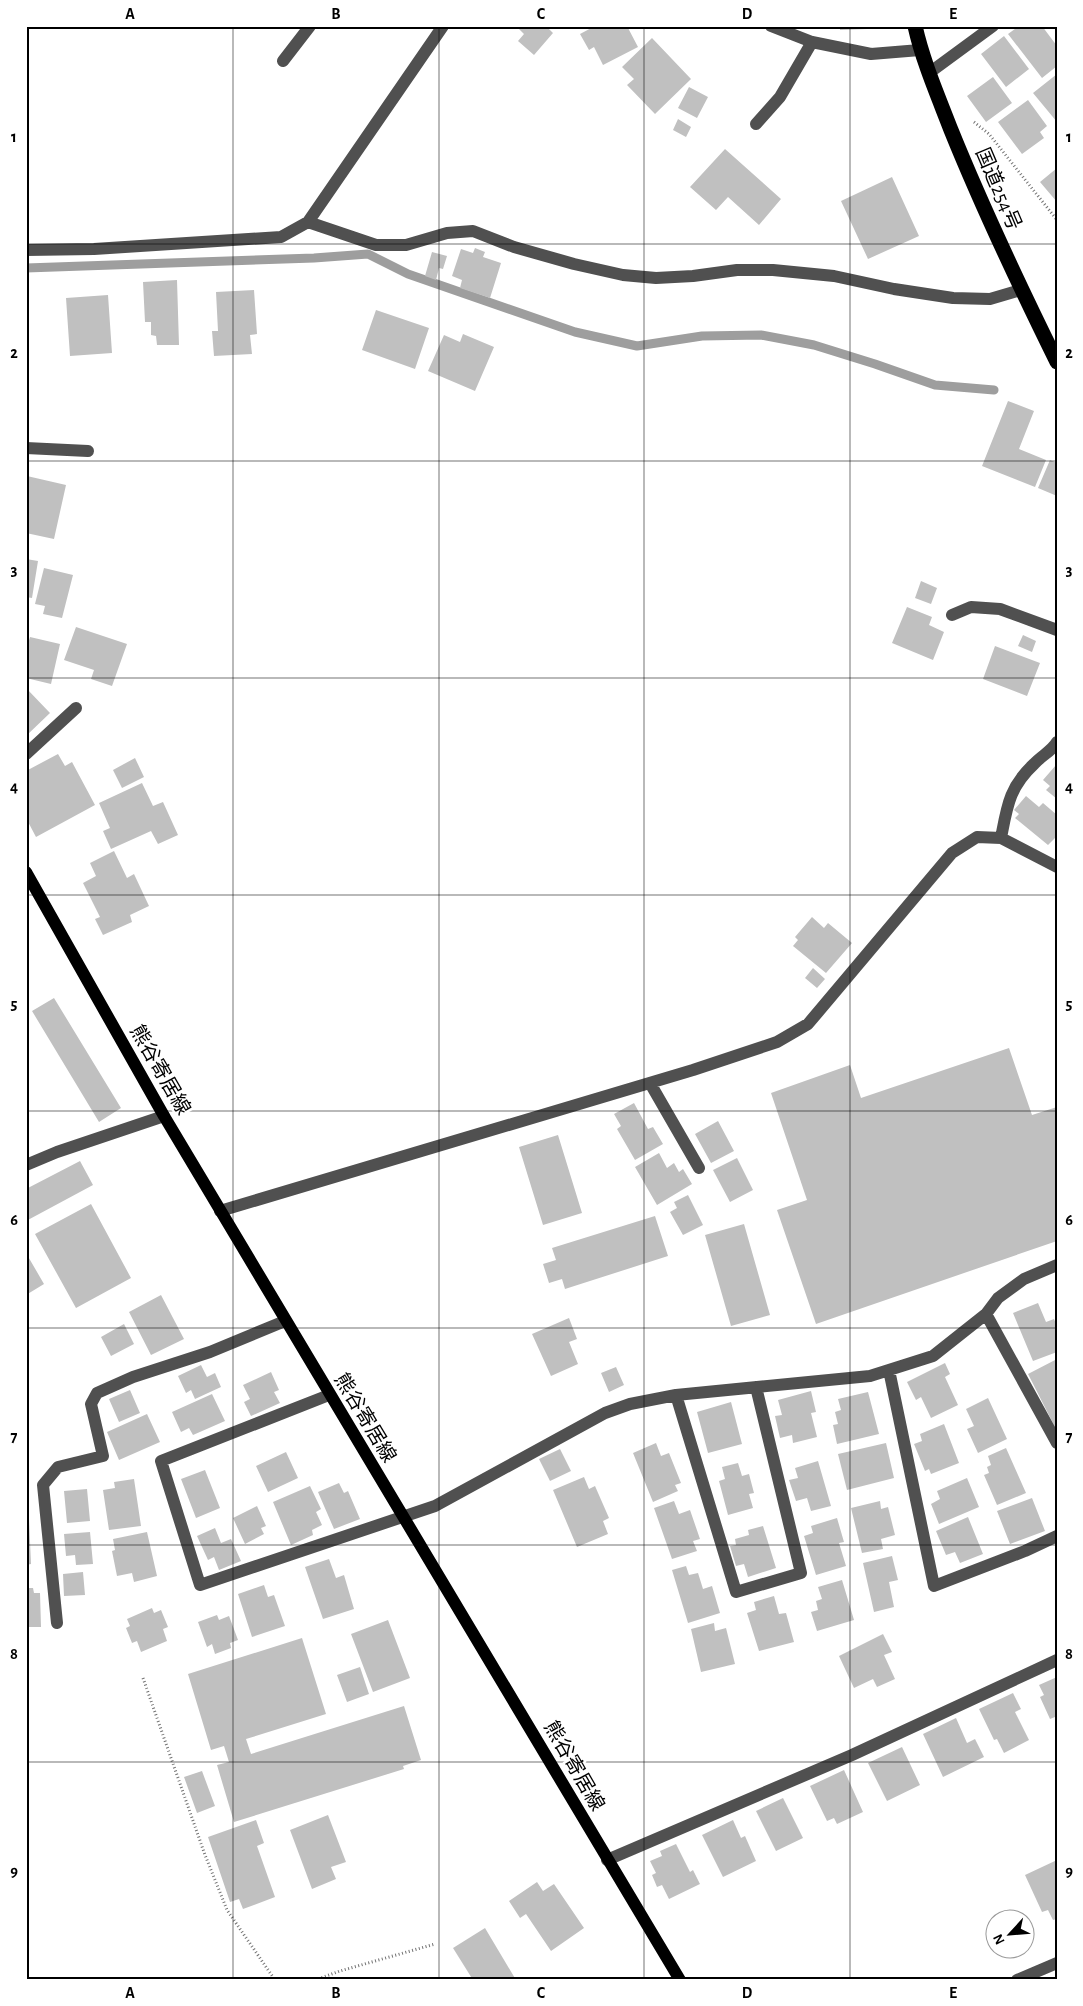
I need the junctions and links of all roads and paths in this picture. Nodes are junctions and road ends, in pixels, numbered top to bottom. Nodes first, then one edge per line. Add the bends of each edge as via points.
1 (310, 26) edge
2 (443, 26) edge
3 (770, 26) edge
4 (915, 26) edge
5 (992, 26) edge
6 (812, 42) junction
7 (920, 50) junction
8 (284, 61) dead end
9 (929, 73) junction
10 (946, 115) junction
11 (756, 124) dead end
12 (1057, 220) edge
13 (308, 222) junction
14 (26, 250) edge
15 (1021, 290) junction
16 (1057, 362) edge
17 (26, 448) edge
18 (88, 451) dead end
19 (952, 615) dead end
20 (1057, 630) edge
21 (76, 708) dead end
22 (1057, 742) edge
23 (26, 754) edge
24 (1001, 838) junction
25 (1057, 867) edge
26 (26, 872) edge
27 (650, 1083) junction
28 (164, 1116) junction
29 (26, 1165) edge
30 (699, 1168) dead end
31 (220, 1211) junction
32 (1057, 1265) edge
33 (986, 1314) junction
34 (285, 1320) junction
35 (889, 1370) junction
36 (756, 1387) junction
37 (329, 1395) junction
38 (676, 1395) junction
39 (1057, 1443) edge
40 (402, 1516) junction
41 (1057, 1536) edge
42 (57, 1623) dead end
43 (1057, 1660) edge
44 (143, 1678) dead end
45 (607, 1860) junction
46 (435, 1944) dead end
47 (1057, 1963) edge
48 (275, 1980) edge
49 (315, 1980) edge
50 (680, 1980) edge
51 (1017, 1980) edge

1 - 8 street
2 - 13 street
3 - 6 street
4 - 7 highway, 国道254号
5 - 9 street
6 - 7 street via 871,54
6 - 11 street via 780,96
7 - 9 highway, 国道254号
9 - 10 highway, 国道254号
10 - 12 path via 971,120 989,134
10 - 15 highway, 国道254号
13 - 14 street via 281,237
13 - 15 street via 376,245 406,245 447,233 472,231 514,247 623,275 656,278 773,270 834,276 953,298 990,299
15 - 16 highway, 国道254号
17 - 18 street
19 - 20 street via 971,607 1000,609
21 - 23 street
22 - 24 street via 1016,785 1007,802
24 - 25 street
24 - 27 street via 977,838 952,853 808,1024 778,1042
26 - 28 main road, 熊谷寄居線
27 - 30 street
27 - 31 street
28 - 29 street
28 - 31 main road, 熊谷寄居線
31 - 34 main road, 熊谷寄居線
32 - 33 street via 1024,1279 998,1298
33 - 35 street via 933,1356
33 - 39 street
34 - 37 main road, 熊谷寄居線
34 - 42 street via 210,1352 133,1377 97,1393 91,1404 103,1456 58,1468 43,1485
35 - 36 street via 870,1376
35 - 41 street via 934,1586 1025,1552
36 - 38 street
36 - 38 street via 801,1573 736,1592
37 - 40 main road, 熊谷寄居線
37 - 40 street via 161,1461 200,1585
38 - 40 street via 630,1404 605,1414 435,1506
40 - 45 main road, 熊谷寄居線
43 - 45 street via 852,1755
44 - 48 path via 227,1910
45 - 50 main road, 熊谷寄居線
46 - 49 path
47 - 51 street

